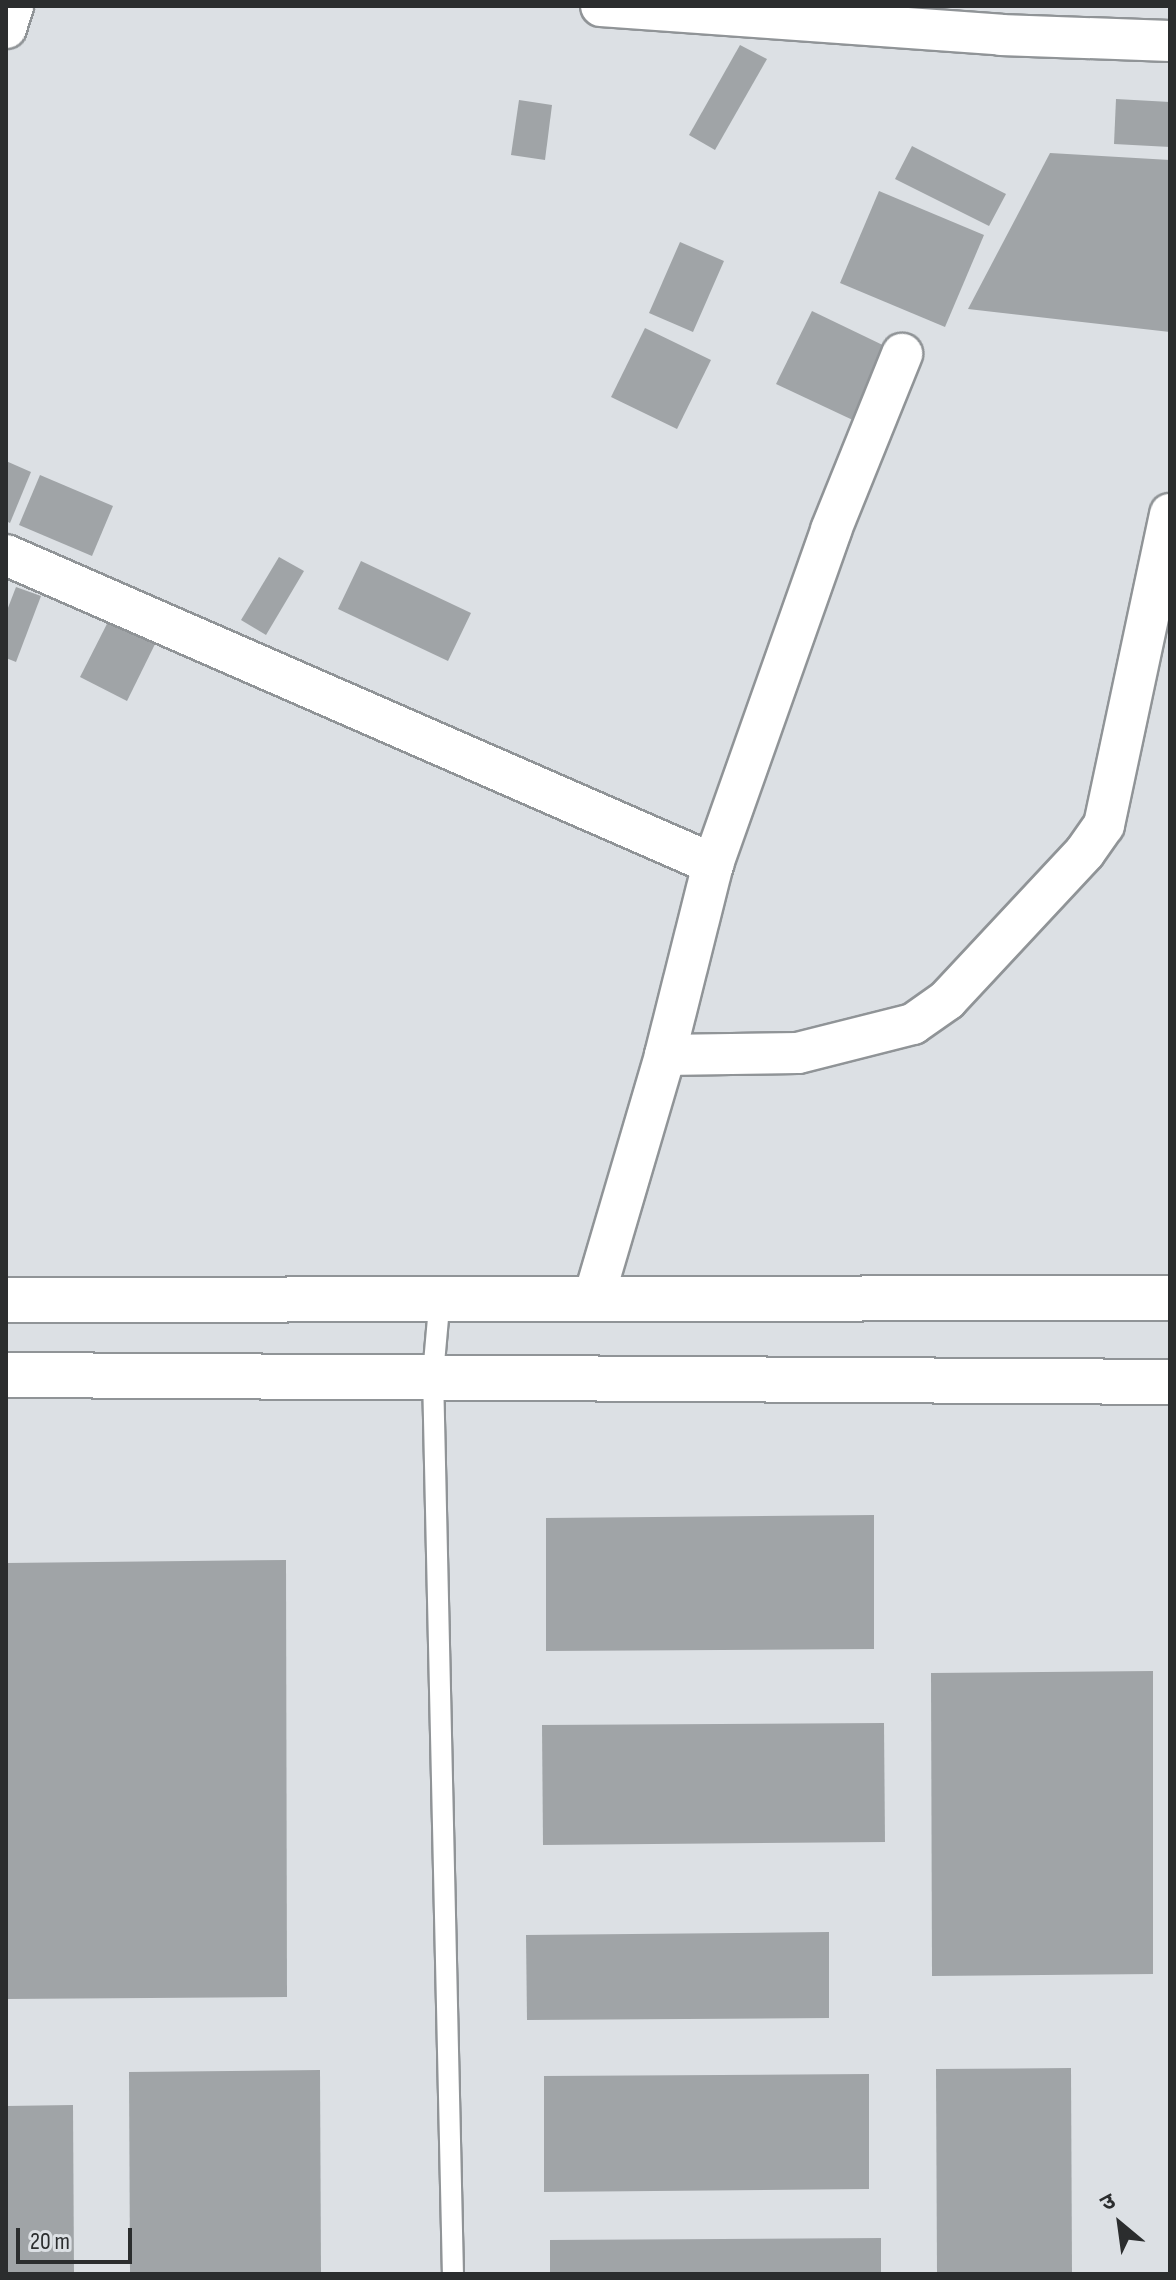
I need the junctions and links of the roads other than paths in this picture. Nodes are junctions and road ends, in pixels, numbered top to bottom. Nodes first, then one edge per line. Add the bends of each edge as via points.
1 (13, 6) edge
2 (601, 6) edge
3 (6, 28) edge
4 (1170, 41) edge
5 (902, 354) dead end
6 (1170, 514) edge
7 (6, 555) edge
8 (713, 864) junction
9 (665, 1055) junction
10 (440, 1296) junction
11 (594, 1297) junction
12 (1170, 1298) edge
13 (6, 1300) edge
14 (433, 1374) junction
15 (6, 1375) edge
16 (1170, 1382) edge
17 (453, 2274) edge

1 - 3 street
2 - 4 street via 1001,35
5 - 8 street via 831,530
6 - 9 street via 1104,825 947,1000 913,1024 798,1053
7 - 8 street
8 - 9 street
9 - 11 street
10 - 11 street
10 - 13 street
10 - 14 lane
11 - 12 street
14 - 15 street
14 - 16 street
14 - 17 lane

